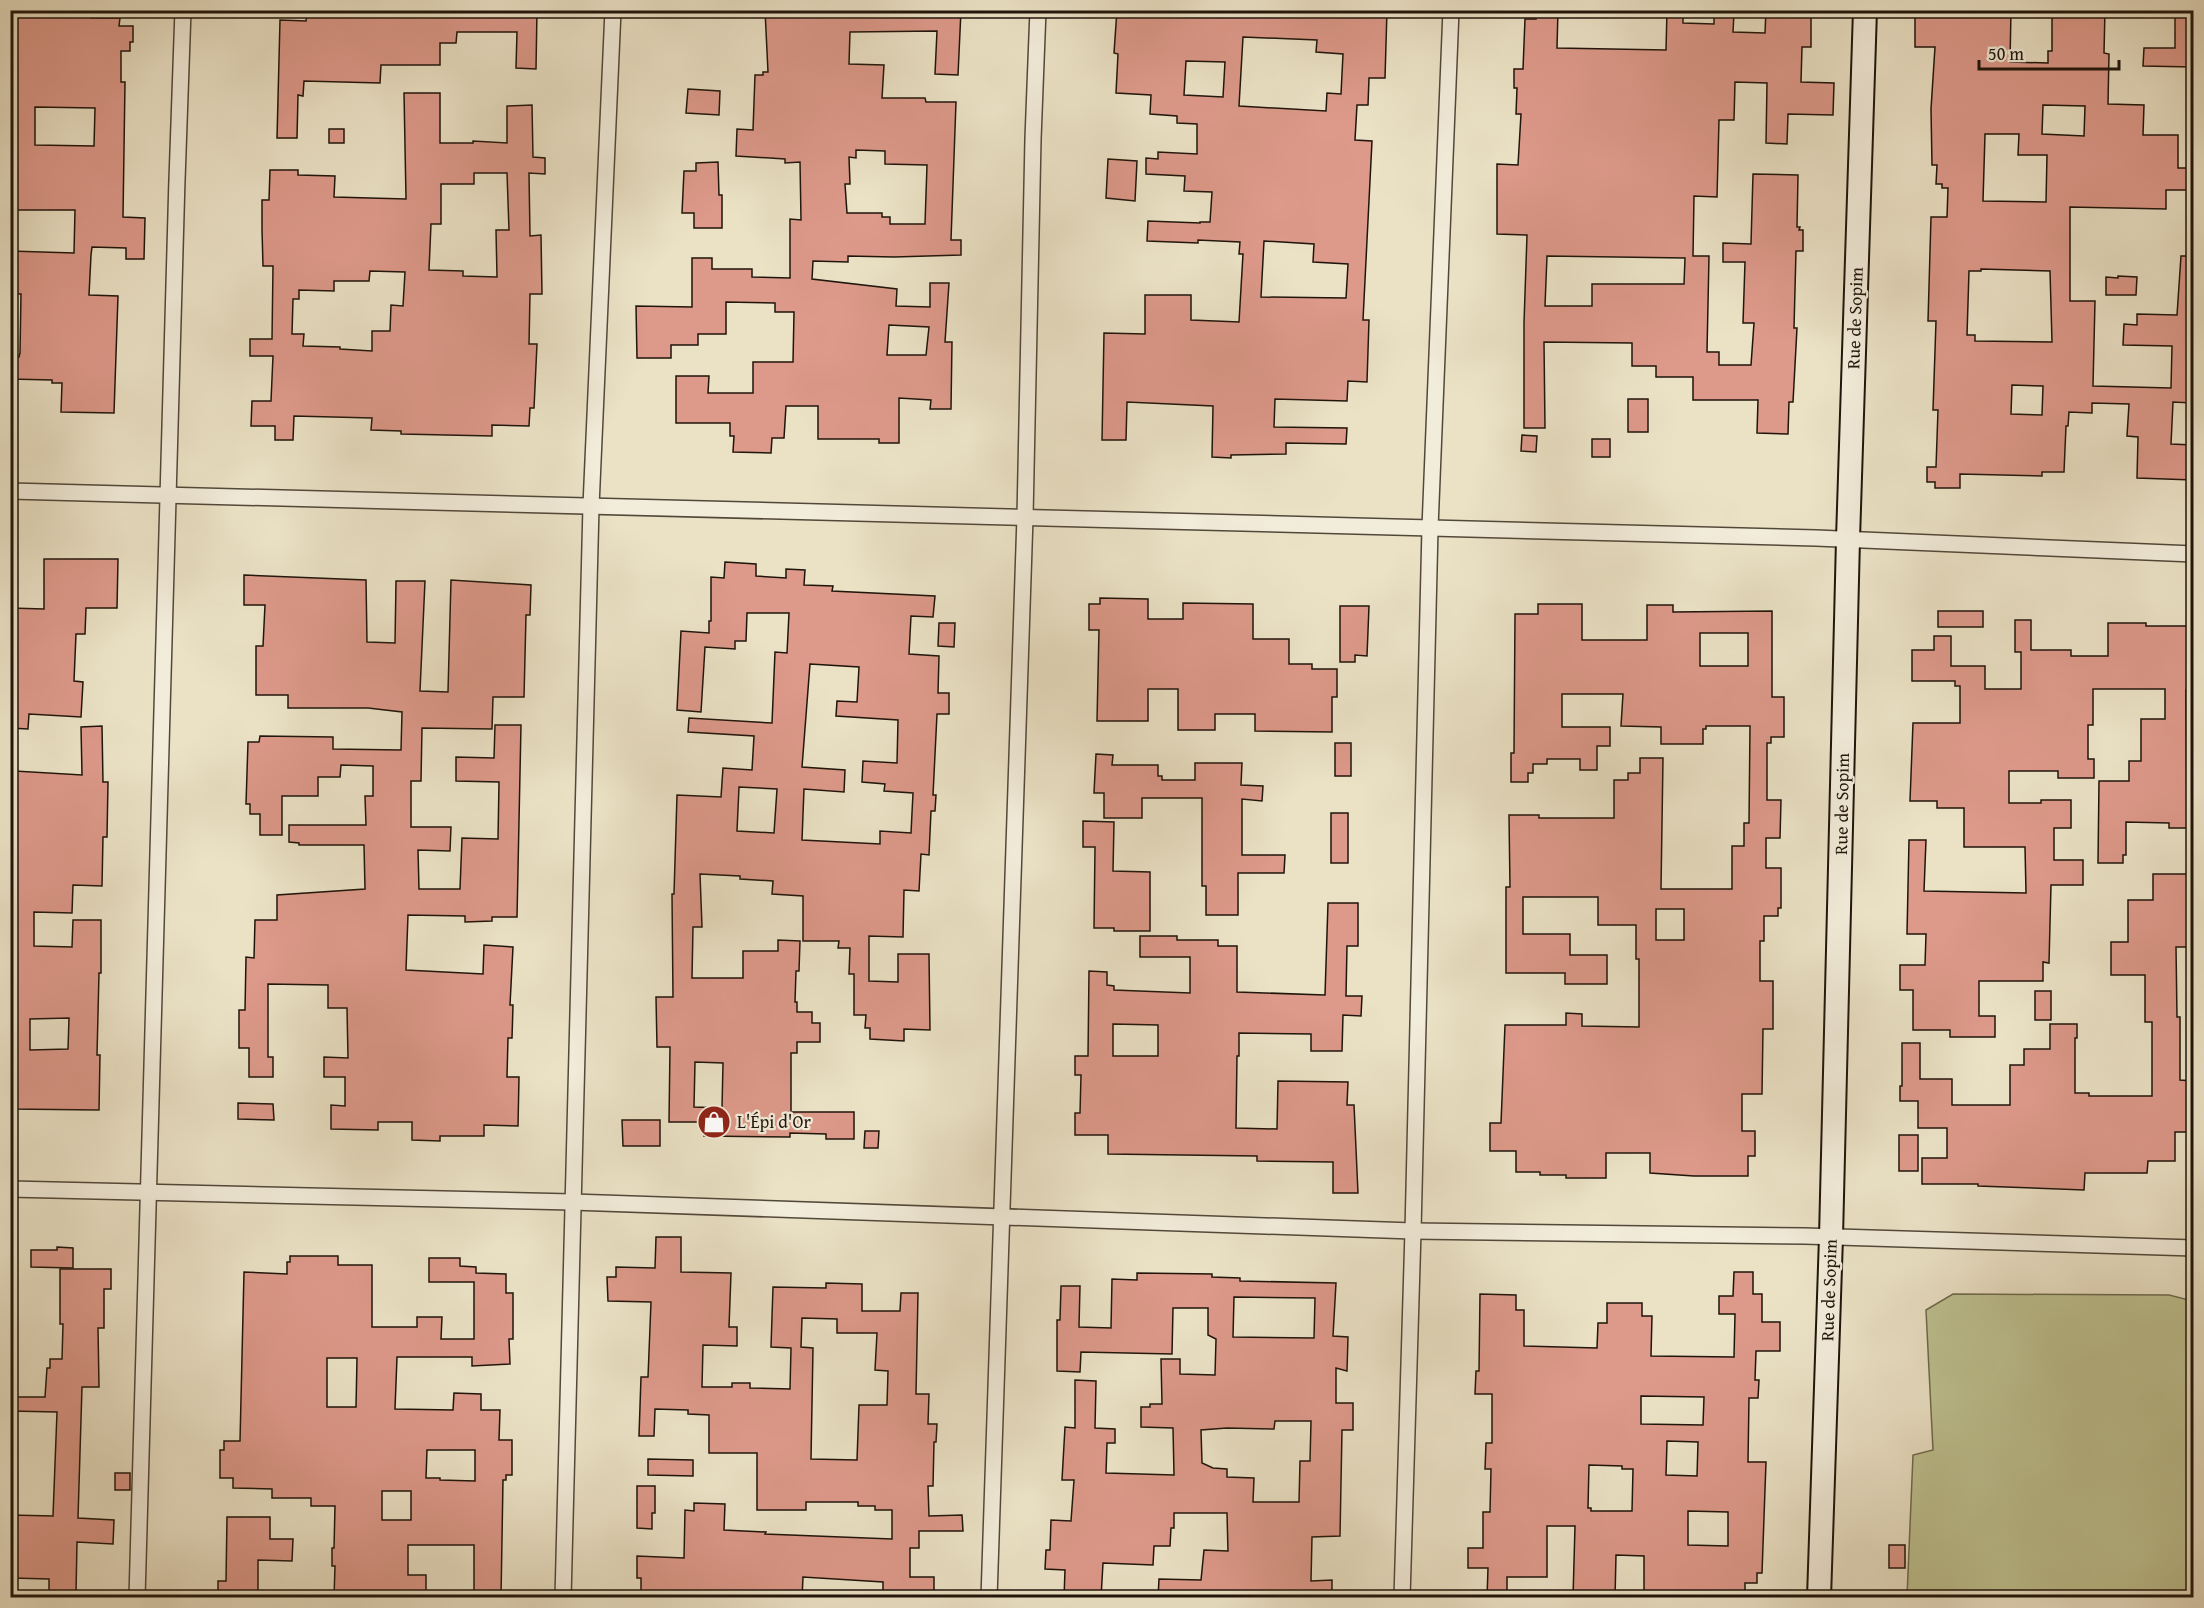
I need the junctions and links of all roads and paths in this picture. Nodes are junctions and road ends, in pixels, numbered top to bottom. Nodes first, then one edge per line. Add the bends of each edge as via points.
1 (183, 10) edge
2 (614, 10) edge
3 (1038, 10) edge
4 (1451, 10) edge
5 (1865, 10) edge
6 (10, 490) edge
7 (165, 495) junction
8 (591, 506) junction
9 (1026, 517) junction
10 (1430, 528) junction
11 (1848, 539) junction
12 (2193, 554) edge
13 (10, 1189) edge
14 (145, 1191) junction
15 (572, 1202) junction
16 (1003, 1216) junction
17 (1413, 1231) junction
18 (1831, 1237) junction
19 (2193, 1248) edge
20 (137, 1598) edge
21 (563, 1598) edge
22 (989, 1598) edge
23 (1401, 1598) edge
24 (1819, 1598) edge

1 - 7 street
2 - 8 street
3 - 9 street
4 - 10 street
5 - 11 street, Rue de Sopim
6 - 7 street
7 - 8 street
7 - 14 street
8 - 9 street
8 - 15 street
9 - 10 street
9 - 16 street
10 - 11 street
10 - 17 street
11 - 12 street
11 - 18 street, Rue de Sopim
13 - 14 street
14 - 15 street
14 - 20 street
15 - 16 street
15 - 21 street
16 - 17 street
16 - 22 street
17 - 18 street
17 - 23 street
18 - 19 street
18 - 24 street, Rue de Sopim

